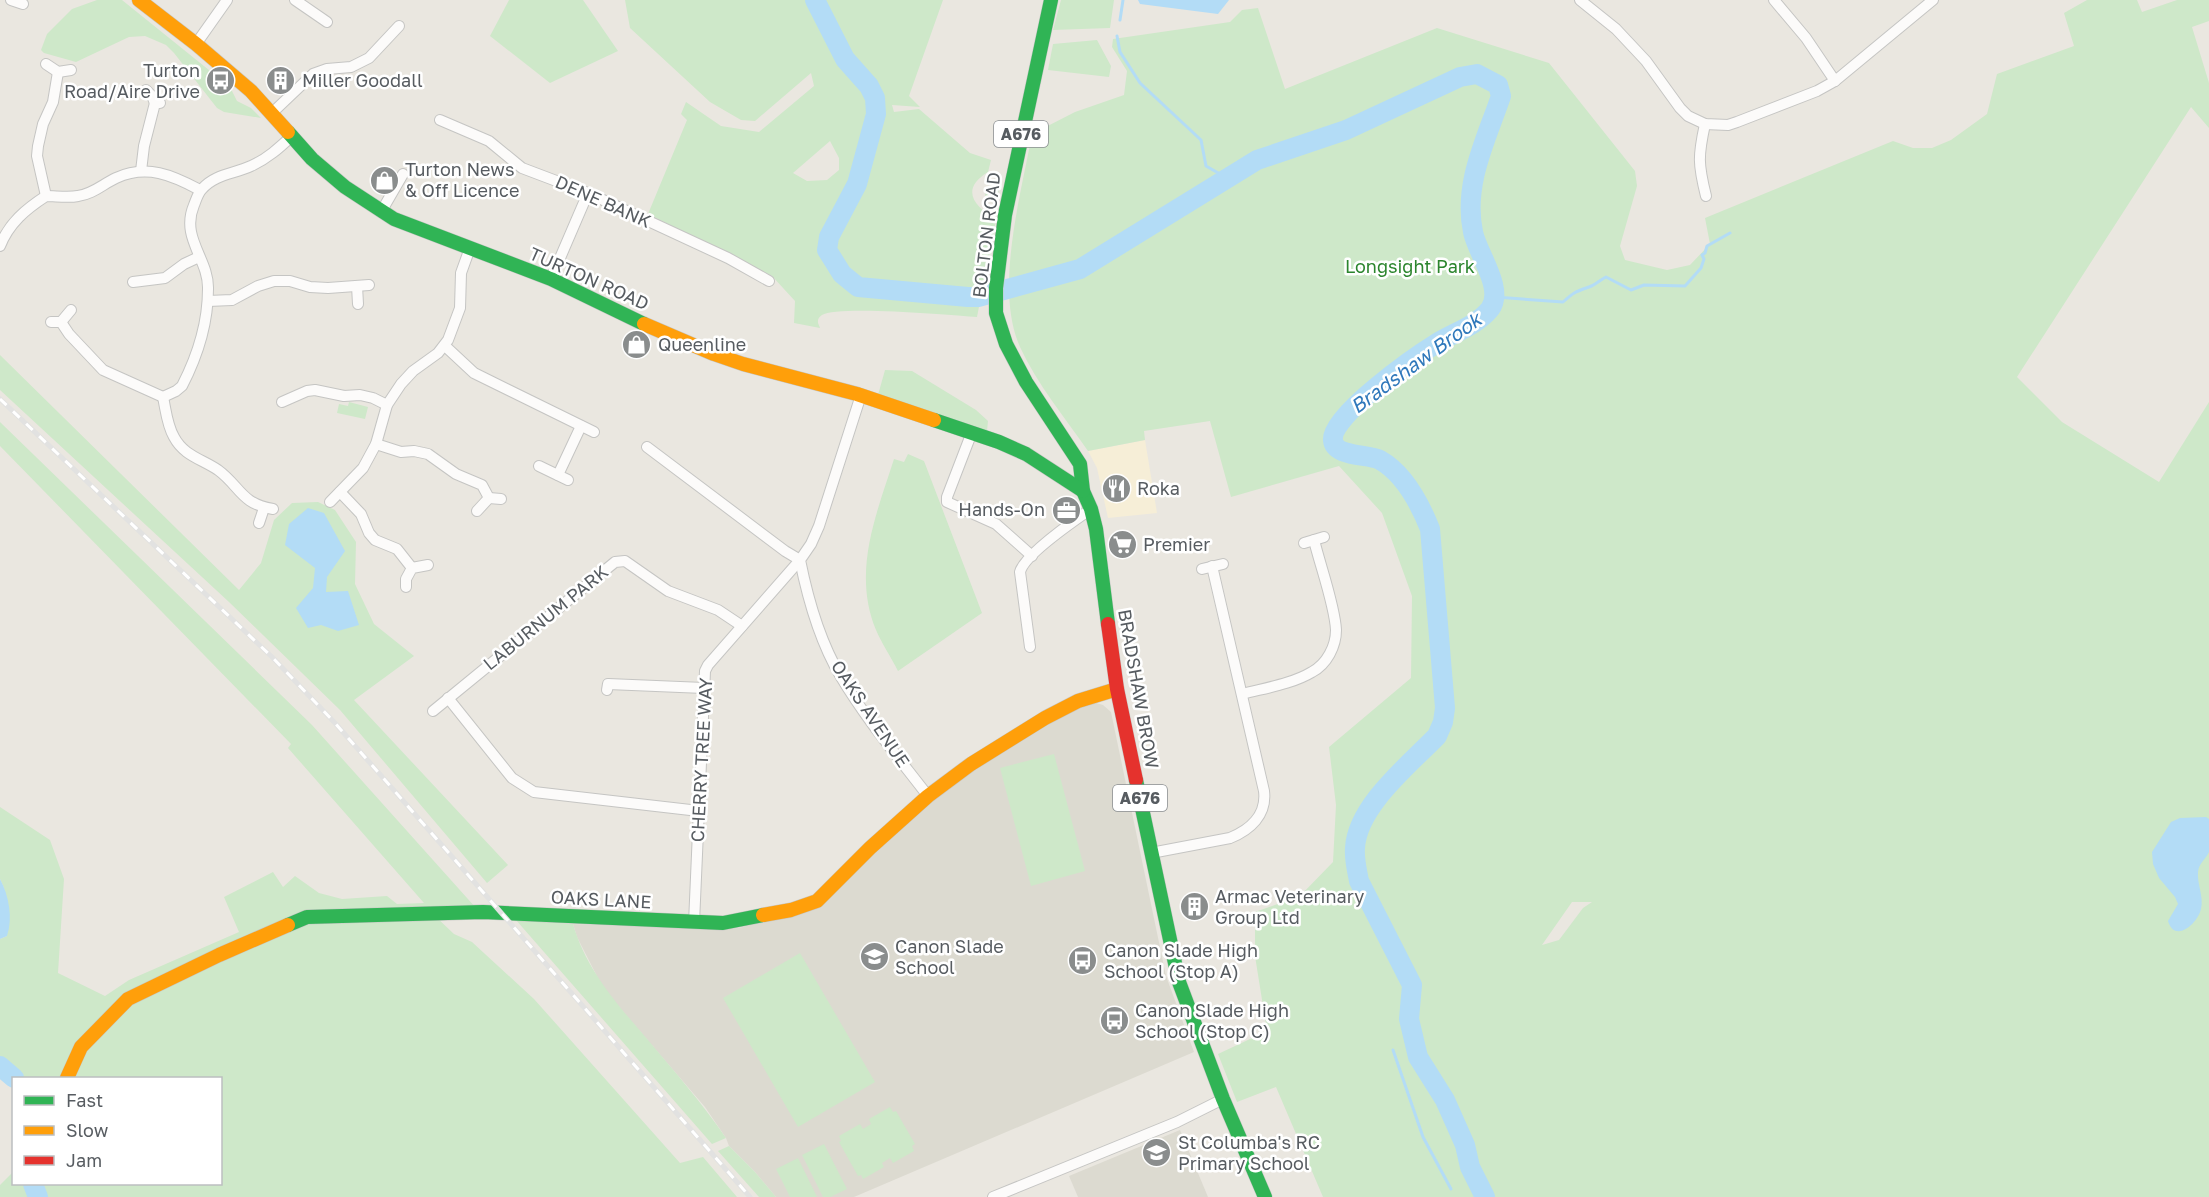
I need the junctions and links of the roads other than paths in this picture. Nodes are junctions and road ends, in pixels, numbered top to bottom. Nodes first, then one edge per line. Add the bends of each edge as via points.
1 (139, 0) edge
2 (227, 0) edge
3 (295, 0) edge
4 (1051, 0) edge
5 (1580, 0) edge
6 (1774, 0) edge
7 (1933, 0) edge
8 (1592, 3) edge
9 (9, 4) edge
10 (23, 4) dead end
11 (1919, 4) edge
12 (327, 22) dead end
13 (399, 26) dead end
14 (196, 44) junction
15 (46, 64) dead end
16 (71, 69) dead end
17 (58, 72) junction
18 (1835, 81) junction
19 (146, 90) dead end
20 (272, 113) junction
21 (440, 120) dead end
22 (1706, 124) junction
23 (292, 136) junction
24 (141, 171) junction
25 (403, 174) dead end
26 (200, 190) junction
27 (588, 193) junction
28 (46, 196) junction
29 (1706, 196) dead end
30 (381, 213) junction
31 (0, 246) edge
32 (470, 248) junction
33 (199, 257) junction
34 (551, 279) junction
35 (769, 281) dead end
36 (133, 282) dead end
37 (369, 285) dead end
38 (357, 286) junction
39 (208, 300) junction
40 (358, 303) dead end
41 (71, 310) dead end
42 (445, 346) junction
43 (861, 395) junction
44 (163, 397) junction
45 (282, 402) dead end
46 (387, 405) junction
47 (581, 426) junction
48 (594, 432) dead end
49 (972, 432) junction
50 (376, 444) junction
51 (647, 447) dead end
52 (539, 465) dead end
53 (1083, 491) junction
54 (340, 492) junction
55 (330, 502) dead end
56 (1091, 509) junction
57 (477, 511) dead end
58 (259, 523) dead end
59 (1314, 540) dead end
60 (1032, 556) junction
61 (800, 560) junction
62 (428, 565) dead end
63 (1213, 566) dead end
64 (412, 568) junction
65 (406, 587) dead end
66 (742, 626) junction
67 (1030, 647) dead end
68 (705, 688) junction
69 (1117, 689) junction
70 (608, 690) dead end
71 (1242, 694) junction
72 (448, 698) junction
73 (432, 711) dead end
74 (928, 796) junction
75 (699, 811) junction
76 (1151, 854) junction
77 (694, 922) junction
78 (67, 1077) edge
79 (1223, 1099) junction
80 (993, 1197) edge
81 (1266, 1197) edge

1 - 14 main road, TURTON ROAD
2 - 14 street
3 - 12 street
4 - 53 main road, BOLTON ROAD / A676 via 1014,167 998,268 996,314 1026,382 1080,464
5 - 8 street
6 - 18 street
7 - 11 street
8 - 22 street via 1646,61 1680,108
9 - 10 street
11 - 18 street
13 - 20 street via 390,41 369,58 358,65 320,71
14 - 20 main road, TURTON ROAD
15 - 17 street
16 - 17 street
17 - 28 street via 53,102 38,146
18 - 22 street via 1728,125
19 - 24 street via 159,103 144,146
20 - 23 main road, TURTON ROAD
21 - 27 street, DENE BANK via 489,141 522,168
22 - 29 street via 1699,152
23 - 26 street via 268,157 223,174
23 - 30 main road, TURTON ROAD via 312,159
24 - 26 street via 160,172
24 - 28 street via 76,197
25 - 30 street
26 - 33 street via 191,211 190,235
27 - 34 street
27 - 35 street, DENE BANK
28 - 31 street via 18,217
30 - 32 main road, TURTON ROAD
32 - 34 main road, TURTON ROAD
32 - 42 street via 461,273 460,308
33 - 36 street via 152,286
33 - 39 street via 207,276
34 - 43 main road, TURTON ROAD via 714,354
37 - 38 street
38 - 39 street via 315,288 274,281 232,300
38 - 40 street
39 - 44 street via 202,337 186,377 177,391
41 - 44 street via 56,322 103,370
42 - 46 street via 406,376
42 - 47 street via 474,373
43 - 49 main road, TURTON ROAD
43 - 61 street via 819,526
44 - 58 street via 174,439 183,449 219,471 245,498 269,508
45 - 46 street via 296,391 315,390 345,396 360,394
46 - 50 street
47 - 48 street
47 - 52 street via 563,477
49 - 53 main road, TURTON ROAD via 1026,454
49 - 60 street via 947,502 996,524
50 - 54 street via 363,468
50 - 57 street via 401,452 428,454 456,474 482,485 495,499
51 - 61 street
53 - 56 main road, BRADSHAW BROW / A676
54 - 55 street
54 - 64 street via 361,514 375,540 397,549
56 - 60 street
56 - 69 main road, BRADSHAW BROW / A676
59 - 71 street via 1336,628 1333,647 1314,671
60 - 67 street via 1020,572
61 - 66 street, CHERRY TREE WAY
61 - 74 street, OAKS AVENUE via 815,617 841,677
62 - 64 street
63 - 71 street
64 - 65 street
66 - 68 street, CHERRY TREE WAY via 705,671
66 - 72 street, LABURNUM PARK via 718,609 669,591 630,563 615,562
68 - 70 street via 608,684
68 - 75 street, CHERRY TREE WAY
69 - 74 main road, OAKS LANE via 1045,717
69 - 76 main road, BRADSHAW BROW / A676
71 - 76 street via 1264,791 1260,815 1247,830 1230,838
72 - 73 street, LABURNUM PARK
72 - 75 street via 512,778 534,792
74 - 77 main road, OAKS LANE via 817,901 737,921
75 - 77 street, CHERRY TREE WAY
76 - 79 main road, BRADSHAW BROW / A676 via 1179,982
77 - 78 main road, OAKS LANE via 483,912 307,917 128,999 81,1047
79 - 80 street via 1177,1122
79 - 81 main road, A676

